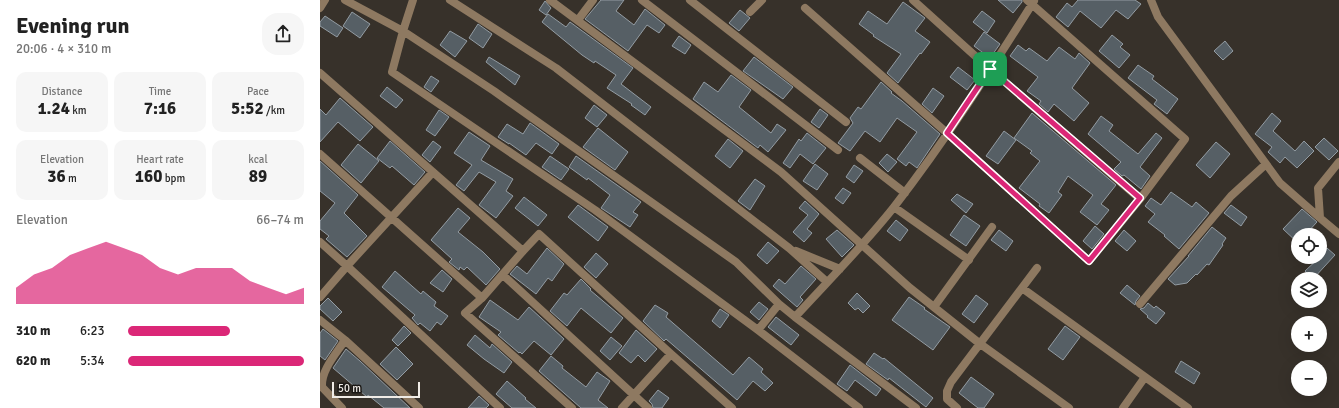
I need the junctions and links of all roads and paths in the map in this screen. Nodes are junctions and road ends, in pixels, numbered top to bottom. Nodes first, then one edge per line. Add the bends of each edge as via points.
1 (325, 0) edge
2 (345, 0) edge
3 (413, 0) edge
4 (450, 0) edge
5 (550, 0) edge
6 (593, 0) edge
7 (644, 0) edge
8 (690, 0) edge
9 (762, 0) edge
10 (913, 0) edge
11 (1151, 0) edge
12 (1031, 1) edge
13 (320, 8) edge
14 (804, 8) dead end
15 (750, 12) dead end
16 (578, 20) junction
17 (403, 31) junction
18 (990, 69) junction
19 (320, 72) edge
20 (846, 122) dead end
21 (947, 133) junction
22 (838, 150) dead end
23 (320, 154) edge
24 (860, 158) dead end
25 (1339, 162) edge
26 (1266, 164) junction
27 (433, 172) junction
28 (904, 193) junction
29 (1140, 198) junction
30 (894, 207) junction
31 (392, 218) junction
32 (1320, 218) junction
33 (992, 227) dead end
34 (1339, 234) edge
35 (320, 242) edge
36 (861, 245) junction
37 (789, 248) junction
38 (523, 252) junction
39 (969, 260) junction
40 (347, 266) junction
41 (1037, 268) dead end
42 (840, 269) junction
43 (503, 274) junction
44 (827, 282) junction
45 (1022, 288) junction
46 (320, 297) edge
47 (482, 298) junction
48 (779, 304) junction
49 (1140, 304) dead end
50 (934, 307) junction
51 (795, 317) junction
52 (320, 320) edge
53 (758, 330) junction
54 (344, 340) junction
55 (979, 343) junction
56 (671, 354) junction
57 (1145, 377) junction
58 (321, 388) edge
59 (634, 395) junction
60 (342, 408) edge
61 (419, 408) edge
62 (500, 408) edge
63 (572, 408) edge
64 (622, 408) edge
65 (648, 408) edge
66 (732, 408) edge
67 (859, 408) edge
68 (916, 408) edge
69 (957, 408) edge
70 (1069, 408) edge
71 (1123, 408) edge
72 (1188, 408) edge

1 - 13 street
2 - 17 street
3 - 17 street
4 - 37 street via 556,68
5 - 16 street
6 - 16 street
7 - 22 street
8 - 20 street
9 - 15 street
10 - 18 street
11 - 26 street via 1158,17
12 - 18 street
12 - 29 street via 1185,139
14 - 21 street
16 - 36 street via 781,172
17 - 48 street via 494,91 736,262
17 - 53 street via 392,72 595,210
18 - 21 street
18 - 29 street
19 - 27 street
21 - 28 street
21 - 29 street via 1089,261
23 - 31 street
24 - 28 street
25 - 32 street via 1318,188
26 - 32 street via 1280,183
26 - 49 street via 1231,196
27 - 31 street
27 - 38 street
28 - 30 street
30 - 36 street
30 - 39 street
31 - 40 street
31 - 47 street
32 - 34 street
33 - 39 street
35 - 40 street
36 - 42 street
36 - 50 street
37 - 42 street
37 - 44 street
38 - 43 street
38 - 56 street via 539,234
39 - 50 street
40 - 46 street
40 - 62 street
41 - 45 street
42 - 44 street
43 - 47 street
43 - 59 street
44 - 51 street
45 - 55 street
45 - 57 street
47 - 63 street via 465,313
48 - 51 street
48 - 53 street
50 - 55 street
51 - 68 street
52 - 54 street
53 - 67 street
54 - 58 street via 325,371
54 - 61 street
55 - 69 street via 946,391 947,399
55 - 70 street
56 - 59 street
56 - 66 street
57 - 71 street
57 - 72 street
58 - 60 street
59 - 64 street
59 - 65 street

